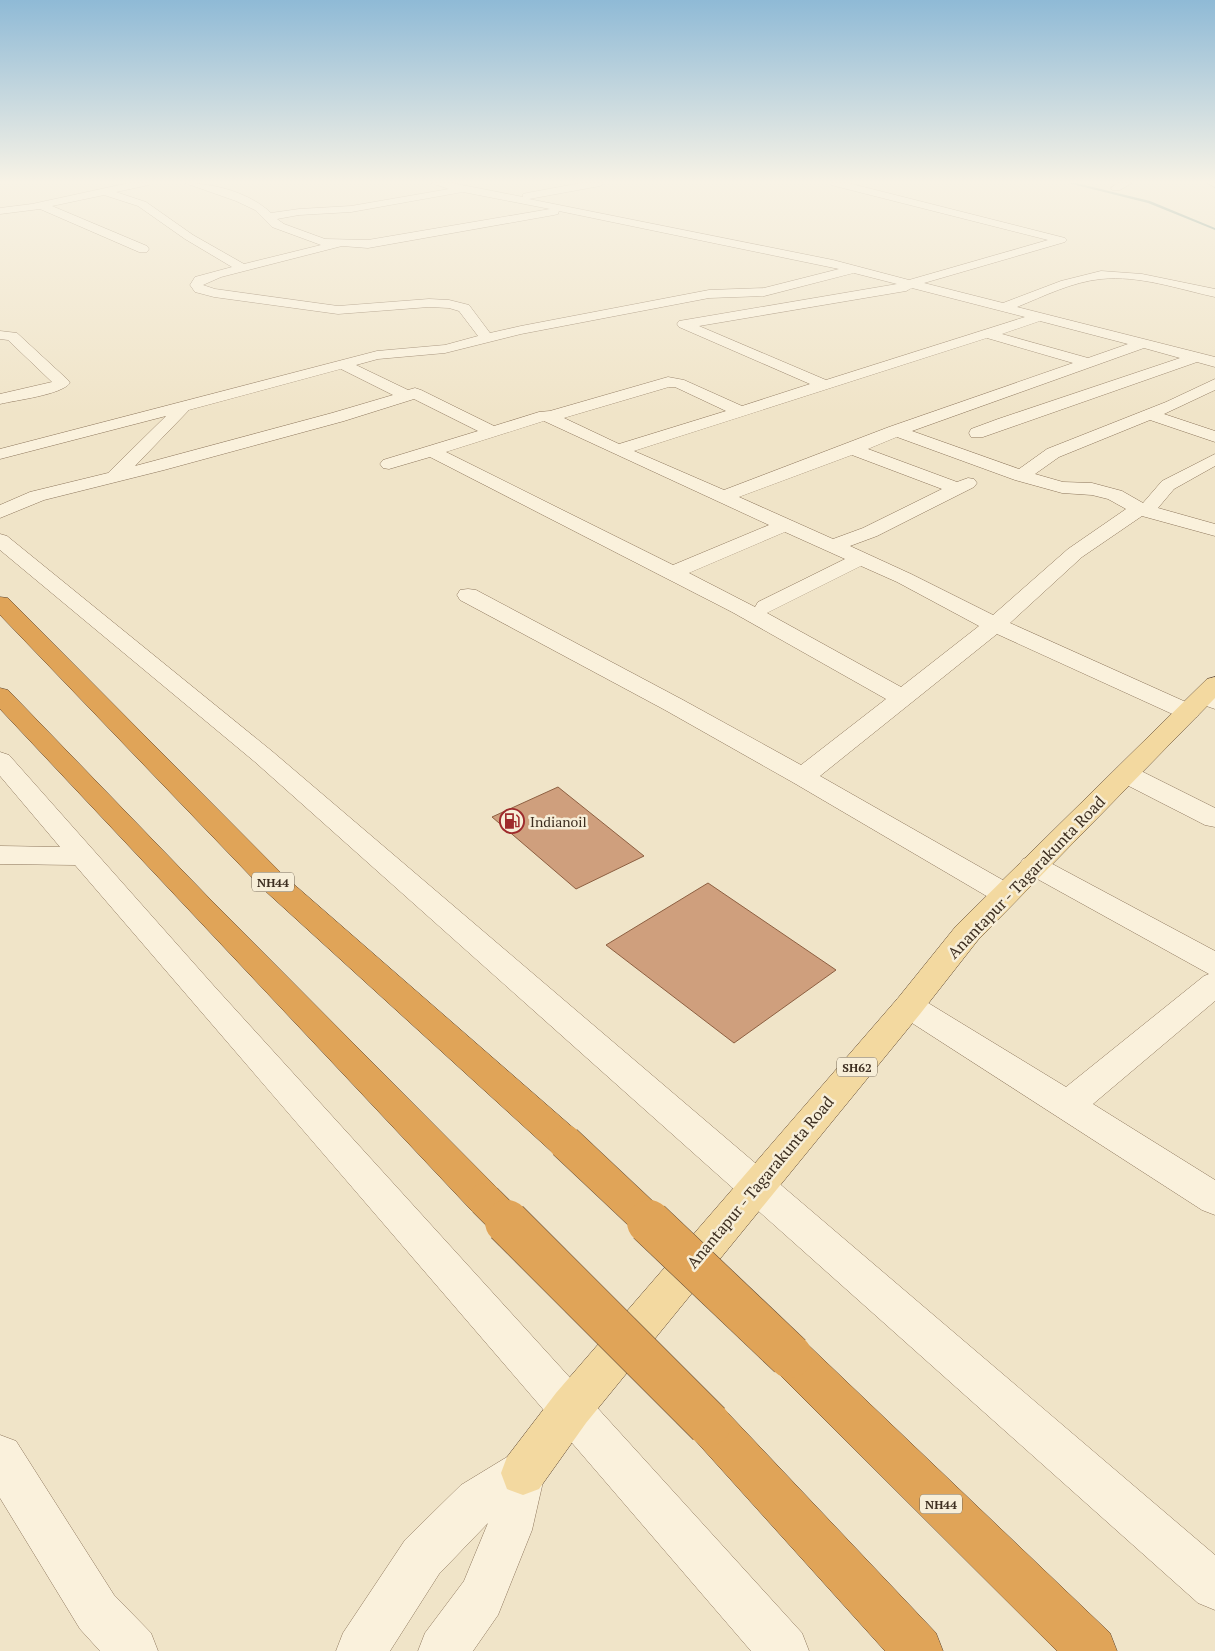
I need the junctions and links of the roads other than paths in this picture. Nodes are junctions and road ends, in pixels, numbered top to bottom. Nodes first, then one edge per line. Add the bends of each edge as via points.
1 (229, 260) edge
2 (274, 260) edge
3 (812, 260) edge
4 (993, 260) edge
5 (243, 268) junction
6 (856, 269) junction
7 (914, 284) junction
8 (1215, 293) edge
9 (1003, 308) junction
10 (1038, 318) junction
11 (988, 334) junction
12 (0, 335) edge
13 (487, 339) junction
14 (1142, 344) junction
15 (1196, 357) junction
16 (1215, 362) edge
17 (342, 364) junction
18 (1088, 364) junction
19 (1215, 384) edge
20 (825, 385) junction
21 (406, 395) junction
22 (0, 399) edge
23 (182, 408) junction
24 (740, 412) junction
25 (1149, 414) junction
26 (549, 417) junction
27 (895, 431) junction
28 (493, 432) junction
29 (977, 433) dead end
30 (1215, 437) edge
31 (852, 449) junction
32 (618, 450) junction
33 (431, 451) junction
34 (0, 454) edge
35 (1215, 459) edge
36 (388, 464) dead end
37 (1001, 469) junction
38 (115, 476) junction
39 (1021, 476) junction
40 (957, 488) junction
41 (723, 497) junction
42 (1142, 510) junction
43 (0, 512) edge
44 (786, 525) junction
45 (1215, 530) edge
46 (0, 540) edge
47 (832, 546) junction
48 (860, 559) junction
49 (672, 573) junction
50 (468, 595) dead end
51 (0, 603) edge
52 (766, 607) dead end
53 (993, 624) junction
54 (0, 696) edge
55 (902, 698) junction
56 (1205, 699) edge
57 (0, 760) edge
58 (1126, 774) junction
59 (803, 777) junction
60 (1215, 819) edge
61 (0, 855) edge
62 (84, 856) junction
63 (1034, 865) junction
64 (1005, 894) junction
65 (1215, 965) edge
66 (1215, 984) edge
67 (909, 1006) junction
68 (1067, 1106) junction
69 (756, 1186) junction
70 (1215, 1199) edge
71 (571, 1408) junction
72 (0, 1457) edge
73 (523, 1473) junction
74 (1215, 1586) edge
75 (133, 1651) edge
76 (361, 1651) edge
77 (443, 1651) edge
78 (784, 1651) edge
79 (918, 1651) edge
80 (1092, 1651) edge

1 - 5 street
2 - 5 street
3 - 6 street
4 - 7 street
5 - 13 street via 206,277 197,282 197,287 237,297 338,310 429,303 456,305 464,308
6 - 7 street
6 - 13 street via 764,292 709,294
7 - 9 street
7 - 20 street via 684,324
8 - 9 street via 1130,276 1103,274
9 - 10 street
10 - 11 street
10 - 14 street
11 - 18 street
11 - 20 street
12 - 22 street via 12,336 62,384
13 - 17 street via 445,349 383,353
14 - 15 street
14 - 18 street
15 - 16 street
15 - 29 street
17 - 21 street
17 - 23 street
18 - 27 street
19 - 25 street
20 - 24 street
21 - 28 street via 415,393
21 - 38 street via 338,417
23 - 34 street
23 - 38 street
24 - 26 street via 678,383 668,382
24 - 32 street
25 - 30 street
25 - 39 street via 1053,453
26 - 28 street
26 - 32 street
27 - 31 street
27 - 37 street
28 - 33 street
31 - 40 street
31 - 41 street
32 - 41 street
33 - 36 street
33 - 49 street
35 - 42 street via 1168,485
37 - 39 street
37 - 40 street
38 - 43 street via 37,496
39 - 42 street via 1062,487 1115,494
40 - 47 street via 870,532
41 - 44 street
42 - 45 street
42 - 53 street via 1075,553
44 - 47 street
44 - 49 street
46 - 69 street via 264,757
47 - 48 street
48 - 52 street
48 - 53 street
49 - 55 street via 799,638
50 - 59 street
51 - 80 highway, NH44, bridge via 272,881 565,1142
53 - 55 street
53 - 56 street
54 - 79 highway, bridge via 485,1200 709,1424
55 - 59 street
56 - 58 main road, Anantapur - Tagarakunta Road / SH62
57 - 62 street
58 - 60 street
58 - 63 main road, Anantapur - Tagarakunta Road / SH62
59 - 64 street
61 - 62 street
62 - 71 street
63 - 64 main road, Anantapur - Tagarakunta Road / SH62
63 - 65 street
64 - 67 main road, Anantapur - Tagarakunta Road / SH62 via 967,934
66 - 68 street
67 - 68 street
67 - 69 main road, Anantapur - Tagarakunta Road / SH62
68 - 70 street
69 - 71 main road, Anantapur - Tagarakunta Road / SH62
69 - 74 street
71 - 73 main road, Anantapur - Tagarakunta Road / SH62
71 - 78 street
72 - 75 street via 97,1612
73 - 76 street via 477,1501 422,1557
73 - 77 street via 509,1530 481,1598

